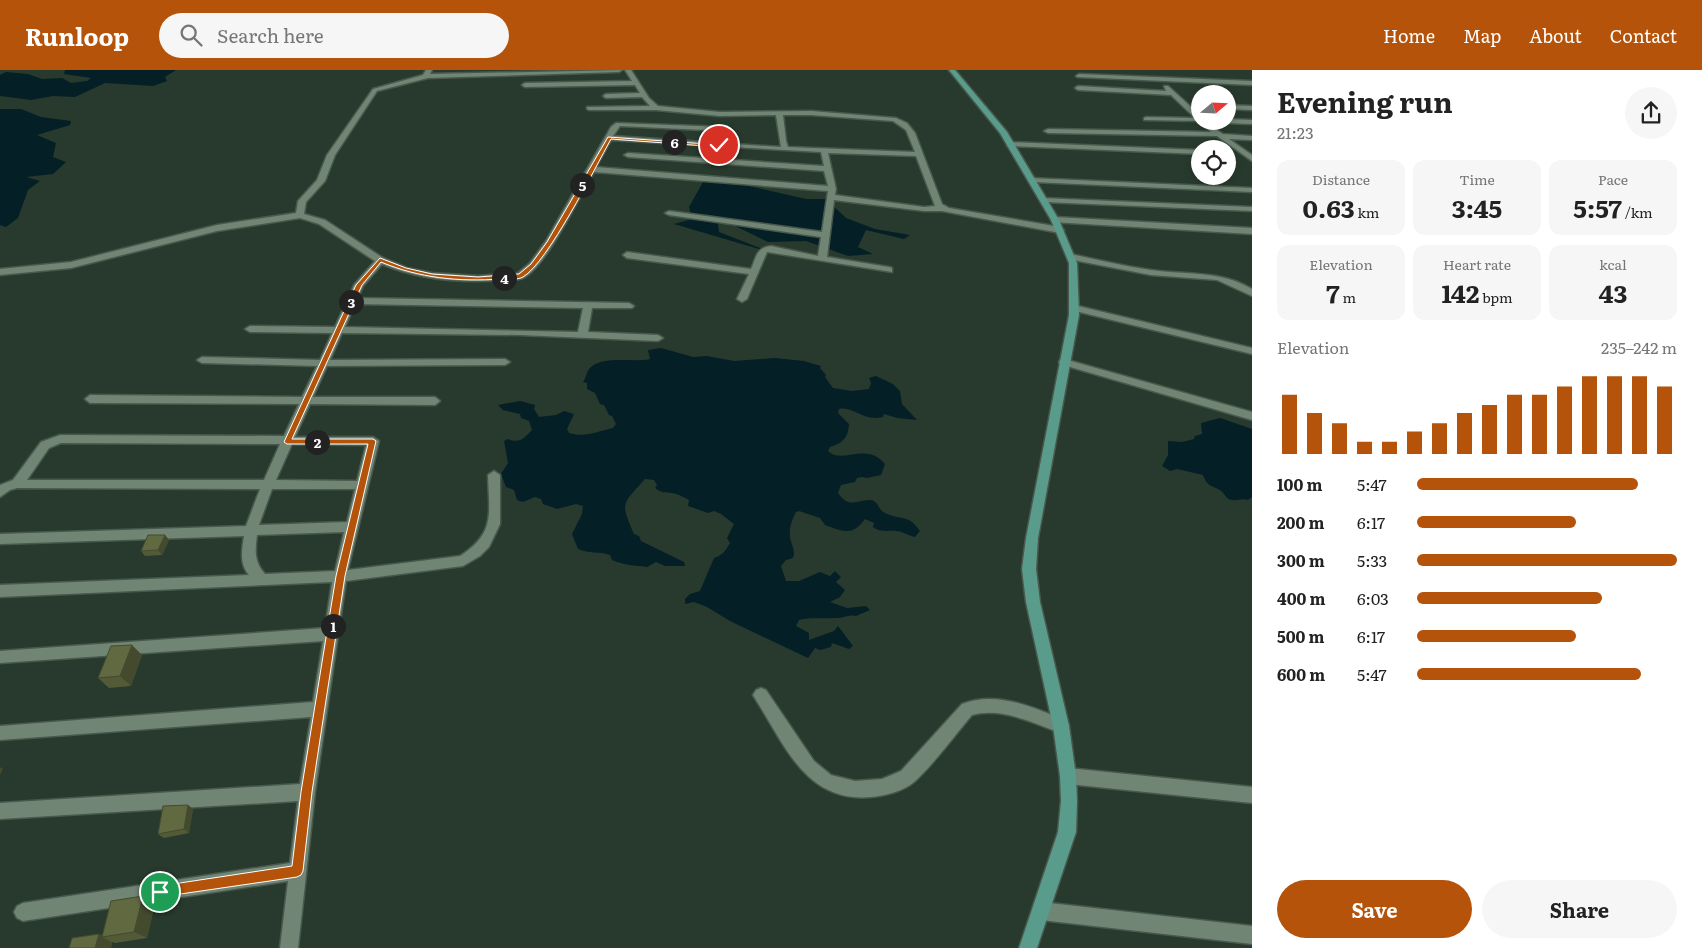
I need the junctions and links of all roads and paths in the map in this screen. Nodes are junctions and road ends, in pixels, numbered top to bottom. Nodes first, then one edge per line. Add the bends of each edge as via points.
1 (619, 70) edge
2 (628, 70) edge
3 (952, 70) edge
4 (1148, 70) edge
5 (429, 73) edge
6 (1079, 76) dead end
7 (1158, 78) junction
8 (636, 83) junction
9 (1252, 83) edge
10 (525, 85) dead end
11 (1078, 88) dead end
12 (1171, 93) junction
13 (645, 95) junction
14 (606, 96) dead end
15 (628, 96) junction
16 (1186, 105) junction
17 (1191, 105) edge
18 (1236, 107) edge
19 (589, 108) dead end
20 (656, 108) junction
21 (1252, 108) edge
22 (632, 109) junction
23 (1191, 110) edge
24 (779, 113) junction
25 (1146, 118) dead end
26 (1191, 120) edge
27 (1236, 121) edge
28 (1252, 122) edge
29 (726, 129) dead end
30 (1214, 130) edge
31 (1048, 131) dead end
32 (1220, 135) junction
33 (610, 138) junction
34 (1252, 138) edge
35 (1010, 144) junction
36 (785, 148) junction
37 (824, 150) junction
38 (1191, 152) edge
39 (919, 154) junction
40 (628, 155) dead end
41 (1236, 155) edge
42 (1250, 156) edge
43 (591, 169) junction
44 (828, 169) junction
45 (1033, 180) junction
46 (1252, 190) edge
47 (831, 193) junction
48 (1044, 200) junction
49 (943, 208) junction
50 (1252, 209) edge
51 (669, 213) dead end
52 (300, 215) junction
53 (1057, 225) junction
54 (1252, 231) edge
55 (826, 235) junction
56 (627, 255) dead end
57 (1071, 257) junction
58 (822, 259) junction
59 (380, 260) junction
60 (889, 270) dead end
61 (0, 272) edge
62 (754, 272) junction
63 (1252, 293) edge
64 (742, 299) dead end
65 (352, 301) junction
66 (588, 305) junction
67 (628, 306) dead end
68 (1074, 308) junction
69 (250, 329) dead end
70 (338, 331) junction
71 (582, 334) junction
72 (658, 338) dead end
73 (1252, 351) edge
74 (202, 360) dead end
75 (505, 362) dead end
76 (1064, 362) junction
77 (323, 363) junction
78 (90, 399) dead end
79 (306, 401) junction
80 (434, 401) dead end
81 (1252, 416) edge
82 (287, 442) junction
83 (494, 475) dead end
84 (362, 485) junction
85 (267, 486) junction
86 (6, 487) edge
87 (352, 527) junction
88 (250, 529) junction
89 (0, 539) edge
90 (340, 576) junction
91 (262, 580) junction
92 (0, 591) edge
93 (331, 634) junction
94 (0, 657) edge
95 (761, 694) dead end
96 (319, 709) junction
97 (1061, 726) junction
98 (0, 734) edge
99 (1068, 776) junction
100 (307, 792) junction
101 (1252, 795) edge
102 (0, 811) edge
103 (297, 871) junction
104 (1041, 911) junction
105 (23, 912) dead end
106 (1252, 935) edge
107 (289, 948) edge
108 (1028, 948) edge

1 - 5 street
2 - 8 street
3 - 35 street
4 - 7 street
5 - 52 street via 375,90 331,155 321,182 302,201
6 - 7 street
7 - 9 street
7 - 12 street
8 - 10 street
8 - 13 street
11 - 12 street
12 - 16 street
13 - 15 street
13 - 20 street
14 - 15 street
15 - 22 street
16 - 17 street
16 - 23 street
18 - 21 street
19 - 22 street
20 - 22 street
20 - 24 street via 720,114
24 - 36 street
24 - 39 street via 894,119 903,122 913,134
25 - 26 street
27 - 28 street
29 - 33 street via 618,124
30 - 32 street
31 - 32 street
32 - 34 street
32 - 42 street
33 - 36 street
33 - 43 street
35 - 38 street
35 - 45 street
36 - 37 street
37 - 39 street
37 - 44 street
39 - 49 street via 938,205
40 - 44 street
41 - 42 street
43 - 47 street
43 - 59 street via 550,242 520,276 478,279 432,276
44 - 47 street
45 - 46 street
45 - 48 street
47 - 49 street via 915,208
47 - 55 street
48 - 50 street
48 - 53 street
49 - 53 street via 995,220
51 - 55 street
52 - 59 street via 322,222
52 - 61 street via 217,228 71,265
53 - 54 street
53 - 57 street
55 - 58 street
56 - 62 street
57 - 63 street via 1164,275 1213,275
57 - 68 street
58 - 60 street
58 - 62 street via 764,250
59 - 65 street via 359,285
62 - 64 street
65 - 66 street
65 - 70 street
66 - 67 street
66 - 71 street
68 - 73 street
68 - 76 street
69 - 70 street
70 - 71 street
70 - 77 street
71 - 72 street
74 - 77 street
75 - 77 street
76 - 81 street
76 - 97 street via 1029,569 1033,602
77 - 79 street
78 - 79 street
79 - 80 street
79 - 82 street
82 - 84 street via 373,441
82 - 85 street
82 - 86 street via 60,439 45,444
83 - 90 street via 495,526 489,540 474,555 463,561
84 - 85 street
84 - 87 street
85 - 86 street
85 - 88 street
87 - 88 street
87 - 90 street
88 - 89 street
88 - 91 street via 248,552 251,568
90 - 91 street
90 - 93 street
91 - 92 street
93 - 94 street
93 - 96 street
95 - 97 street via 806,763 818,775 838,786 863,790 896,783 907,776 967,709 998,705
96 - 98 street
96 - 100 street
97 - 99 street
99 - 101 street
99 - 104 street via 1067,832
100 - 102 street
100 - 103 street
103 - 105 street
103 - 107 street
104 - 106 street
104 - 108 street

